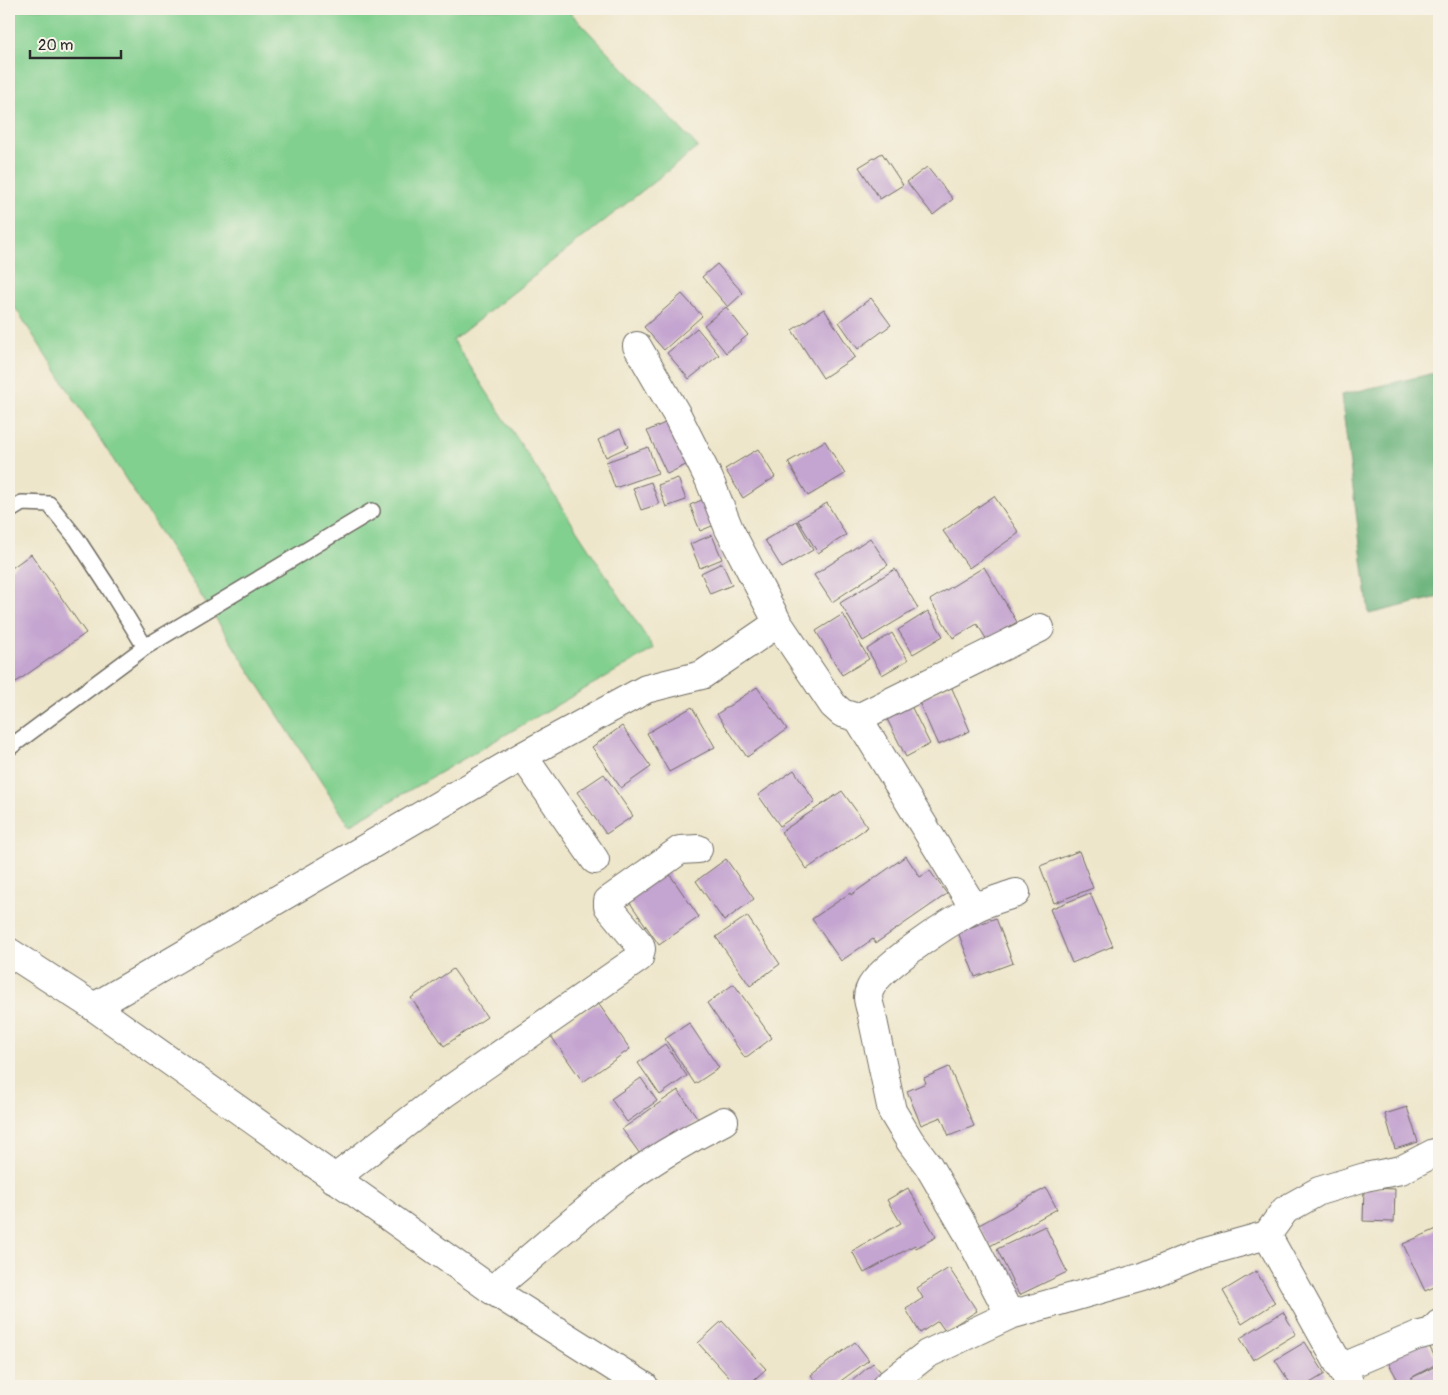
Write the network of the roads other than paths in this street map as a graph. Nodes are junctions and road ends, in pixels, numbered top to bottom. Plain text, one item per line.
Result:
1 (637, 346) dead end
2 (9, 511) edge
3 (372, 511) dead end
4 (778, 623) junction
5 (1040, 628) dead end
6 (145, 647) junction
7 (858, 718) junction
8 (9, 748) edge
9 (523, 756) junction
10 (698, 849) dead end
11 (595, 860) dead end
12 (1016, 893) dead end
13 (974, 908) junction
14 (9, 952) edge
15 (94, 1007) junction
16 (724, 1121) dead end
17 (1434, 1153) dead end
18 (334, 1179) junction
19 (1267, 1235) junction
20 (492, 1290) junction
21 (1010, 1315) junction
22 (1439, 1324) edge
23 (1346, 1377) edge
24 (644, 1386) edge
25 (886, 1386) edge

1 - 4 street
2 - 6 lane
3 - 6 lane
4 - 7 street
4 - 9 street
5 - 7 street
6 - 8 lane
7 - 13 street
9 - 11 street
9 - 15 street
10 - 18 street
12 - 13 street
13 - 21 street
14 - 15 street
15 - 18 street
16 - 20 street
17 - 19 street
18 - 20 street
19 - 21 street
19 - 23 street
20 - 24 street
21 - 25 street
22 - 23 street

